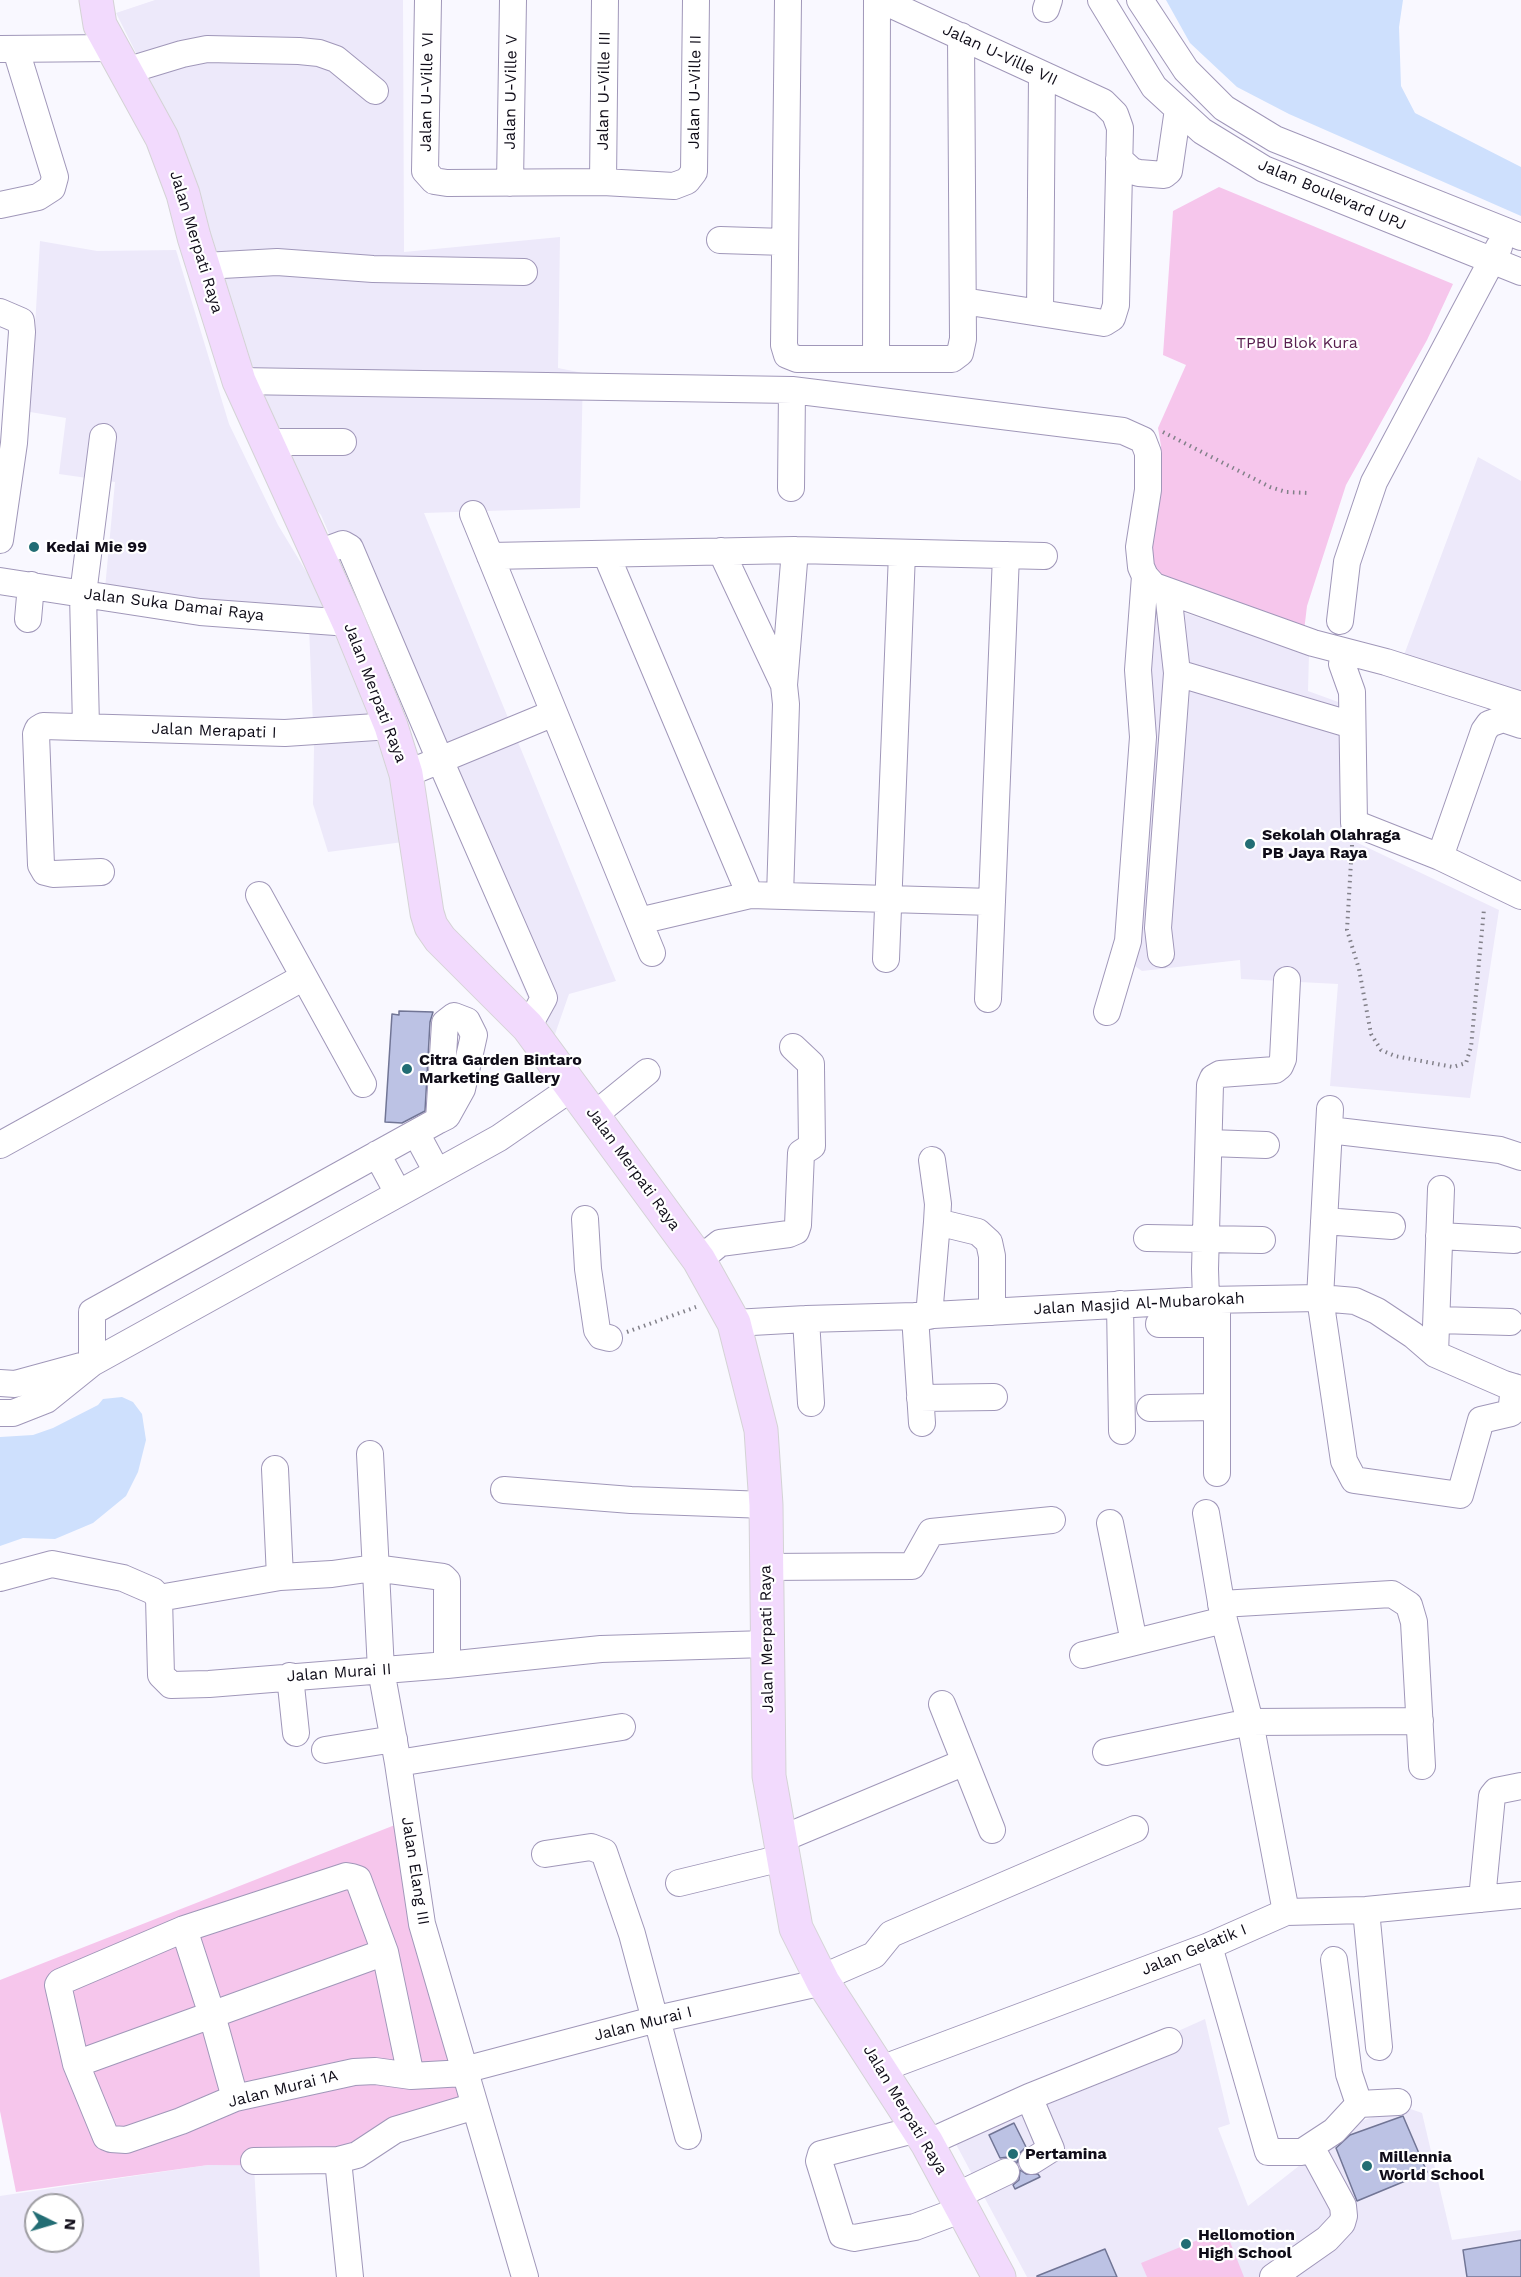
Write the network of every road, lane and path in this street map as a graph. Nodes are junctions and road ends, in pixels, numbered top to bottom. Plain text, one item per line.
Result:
1 (96, 0) edge
2 (428, 0) edge
3 (513, 0) edge
4 (605, 0) edge
5 (696, 0) edge
6 (788, 0) edge
7 (879, 0) edge
8 (1101, 0) edge
9 (1140, 0) edge
10 (961, 36) junction
11 (8, 49) edge
12 (120, 60) junction
13 (1042, 74) junction
14 (375, 91) dead end
15 (1178, 109) junction
16 (1119, 159) junction
17 (603, 182) junction
18 (510, 183) junction
19 (0, 205) edge
20 (1514, 234) edge
21 (720, 240) dead end
22 (785, 242) junction
23 (1492, 260) junction
24 (204, 266) junction
25 (524, 272) dead end
26 (1521, 272) edge
27 (963, 301) junction
28 (0, 312) edge
29 (1040, 313) junction
30 (876, 359) junction
31 (240, 381) junction
32 (792, 390) junction
33 (103, 437) dead end
34 (265, 439) junction
35 (1143, 440) junction
36 (343, 442) dead end
37 (791, 488) dead end
38 (1308, 493) dead end
39 (473, 514) dead end
40 (0, 540) edge
41 (795, 550) junction
42 (721, 552) junction
43 (903, 553) junction
44 (316, 554) junction
45 (606, 554) junction
46 (1006, 555) junction
47 (490, 556) junction
48 (1044, 556) dead end
49 (1144, 576) junction
50 (0, 581) edge
51 (31, 585) junction
52 (1168, 592) junction
53 (83, 594) junction
54 (28, 619) dead end
55 (1340, 621) dead end
56 (349, 623) junction
57 (1342, 664) dead end
58 (1177, 673) junction
59 (784, 685) junction
60 (1521, 705) edge
61 (554, 713) junction
62 (1352, 725) junction
63 (1521, 725) edge
64 (391, 726) junction
65 (86, 727) junction
66 (440, 760) junction
67 (406, 774) junction
68 (1354, 823) junction
69 (1440, 857) junction
70 (101, 872) dead end
71 (259, 895) dead end
72 (750, 895) junction
73 (780, 896) junction
74 (1521, 896) edge
75 (889, 899) junction
76 (992, 902) junction
77 (1484, 909) dead end
78 (639, 921) junction
79 (652, 953) dead end
80 (1161, 954) dead end
81 (886, 959) dead end
82 (304, 977) junction
83 (1287, 980) dead end
84 (988, 999) dead end
85 (1107, 1012) dead end
86 (528, 1027) junction
87 (794, 1047) dead end
88 (647, 1072) dead end
89 (363, 1084) dead end
90 (573, 1087) junction
91 (593, 1116) junction
92 (439, 1120) dead end
93 (416, 1133) junction
94 (1209, 1143) junction
95 (0, 1145) edge
96 (1266, 1145) dead end
97 (378, 1154) junction
98 (1521, 1157) edge
99 (932, 1160) dead end
100 (437, 1172) junction
101 (1441, 1189) dead end
102 (398, 1193) junction
103 (585, 1219) dead end
104 (1324, 1221) junction
105 (937, 1222) junction
106 (1392, 1226) dead end
107 (1440, 1236) junction
108 (1147, 1238) dead end
109 (1206, 1239) junction
110 (1262, 1240) dead end
111 (1514, 1240) dead end
112 (699, 1260) junction
113 (1320, 1298) junction
114 (1120, 1304) junction
115 (1213, 1308) junction
116 (727, 1311) junction
117 (992, 1312) junction
118 (922, 1316) junction
119 (806, 1319) junction
120 (1437, 1320) junction
121 (1510, 1322) dead end
122 (1159, 1324) dead end
123 (609, 1338) joint
124 (1436, 1354) junction
125 (92, 1363) junction
126 (0, 1383) edge
127 (1518, 1388) edge
128 (994, 1396) dead end
129 (811, 1403) dead end
130 (1217, 1407) junction
131 (1150, 1408) dead end
132 (0, 1413) edge
133 (1122, 1431) dead end
134 (370, 1454) dead end
135 (275, 1469) dead end
136 (1218, 1473) dead end
137 (504, 1490) dead end
138 (766, 1505) junction
139 (1206, 1513) dead end
140 (1052, 1520) dead end
141 (1110, 1523) dead end
142 (374, 1568) junction
143 (765, 1568) junction
144 (280, 1577) junction
145 (0, 1578) edge
146 (159, 1598) junction
147 (1222, 1612) junction
148 (1134, 1642) junction
149 (766, 1644) junction
150 (1083, 1655) dead end
151 (447, 1665) junction
152 (381, 1670) junction
153 (290, 1676) junction
154 (942, 1704) dead end
155 (1420, 1721) junction
156 (1250, 1722) junction
157 (622, 1727) dead end
158 (296, 1732) dead end
159 (325, 1750) dead end
160 (396, 1751) junction
161 (1106, 1752) dead end
162 (964, 1762) junction
163 (1422, 1766) dead end
164 (1521, 1786) edge
165 (1135, 1829) dead end
166 (992, 1830) dead end
167 (781, 1849) junction
168 (545, 1854) dead end
169 (679, 1883) dead end
170 (1521, 1895) edge
171 (1482, 1899) junction
172 (1366, 1910) junction
173 (1286, 1912) junction
174 (184, 1929) junction
175 (1209, 1946) junction
176 (386, 1952) junction
177 (1334, 1960) dead end
178 (822, 1980) junction
179 (212, 2015) junction
180 (656, 2019) junction
181 (1169, 2040) dead end
182 (1379, 2046) dead end
183 (76, 2064) junction
184 (881, 2069) junction
185 (464, 2072) junction
186 (411, 2076) junction
187 (1029, 2097) junction
188 (235, 2098) junction
189 (1398, 2102) dead end
190 (1359, 2104) junction
191 (475, 2106) junction
192 (688, 2136) dead end
193 (923, 2136) junction
194 (1317, 2158) dead end
195 (338, 2160) junction
196 (254, 2162) dead end
197 (1032, 2162) dead end
198 (1006, 2172) dead end
199 (960, 2203) junction
200 (350, 2277) edge
201 (525, 2277) edge
202 (999, 2277) edge
203 (1273, 2277) edge

1 - 12 main road, Jalan Merpati Raya
2 - 18 street, Jalan U-Ville VI
3 - 18 street, Jalan U-Ville V
4 - 17 street, Jalan U-Ville III
5 - 17 street, Jalan U-Ville II
6 - 22 street
7 - 10 street, Jalan U-Ville VII
7 - 30 street
8 - 15 street, Jalan Boulevard UPJ
9 - 20 street, Jalan Boulevard UPJ
10 - 13 street, Jalan U-Ville VII
10 - 27 street
11 - 12 street
11 - 19 street
12 - 14 street
12 - 24 main road, Jalan Merpati Raya
13 - 16 street, Jalan U-Ville VII
13 - 29 street
15 - 16 street
15 - 23 street, Jalan Boulevard UPJ
16 - 29 street
17 - 18 street
20 - 23 street
21 - 22 street
22 - 30 street
23 - 26 street, Jalan Boulevard UPJ
23 - 55 street
24 - 25 street
24 - 31 main road, Jalan Merpati Raya
27 - 29 street
27 - 30 street
28 - 40 street
31 - 32 street
31 - 34 main road, Jalan Merpati Raya
32 - 35 street
32 - 37 street
33 - 53 street
34 - 36 street
34 - 44 main road, Jalan Merpati Raya
35 - 38 path
35 - 49 street
39 - 47 street
41 - 42 street
41 - 43 street
41 - 59 street
42 - 45 street
42 - 59 street
43 - 46 street
43 - 75 street
44 - 56 main road, Jalan Merpati Raya
44 - 66 street
45 - 47 street
45 - 72 street
46 - 48 street
46 - 76 street
47 - 61 street
49 - 52 street
49 - 85 street
50 - 51 street, Jalan Suka Damai Raya
51 - 53 street, Jalan Suka Damai Raya
51 - 54 street
52 - 58 street
52 - 60 street
53 - 56 street, Jalan Suka Damai Raya
53 - 65 street
56 - 64 main road, Jalan Merpati Raya
57 - 62 street
58 - 62 street
58 - 80 street
59 - 73 street
61 - 66 street
61 - 78 street
62 - 68 street
63 - 69 street
64 - 65 street, Jalan Merapati I
64 - 67 main road, Jalan Merpati Raya
65 - 70 street, Jalan Merapati I
66 - 67 street
66 - 86 street
67 - 86 main road, Jalan Merpati Raya
68 - 69 street
68 - 77 path
69 - 74 street
71 - 82 street
72 - 73 street
72 - 78 street
73 - 75 street
75 - 76 street
75 - 81 street
76 - 84 street
78 - 79 street
82 - 89 street
82 - 95 street
83 - 94 street
86 - 90 main road, Jalan Merpati Raya
87 - 112 street
88 - 91 street
90 - 91 main road, Jalan Merpati Raya
90 - 100 street
91 - 112 main road, Jalan Merpati Raya
92 - 93 street
93 - 97 street
93 - 100 street
94 - 96 street
94 - 109 street
97 - 102 street
97 - 125 street
98 - 104 street
99 - 105 street
100 - 102 street
101 - 107 street
102 - 125 street
103 - 123 street
104 - 106 street
104 - 113 street
105 - 117 street
105 - 118 street
107 - 111 street
107 - 120 street
108 - 109 street
109 - 110 street
109 - 115 street
112 - 116 main road, Jalan Merpati Raya
113 - 115 street, Jalan Masjid Al-Mubarokah
113 - 124 street, Jalan Masjid Al-Mubarokah
113 - 127 street
114 - 115 street, Jalan Masjid Al-Mubarokah
114 - 117 street, Jalan Masjid Al-Mubarokah
114 - 133 street
115 - 122 street
115 - 130 street
116 - 119 street, Jalan Masjid Al-Mubarokah
116 - 123 path
116 - 138 main road, Jalan Merpati Raya
117 - 118 street, Jalan Masjid Al-Mubarokah
118 - 119 street, Jalan Masjid Al-Mubarokah
118 - 128 street
119 - 129 street
120 - 121 street
120 - 124 street
124 - 127 street, Jalan Masjid Al-Mubarokah
125 - 126 street
125 - 132 street
130 - 131 street
130 - 136 street
134 - 142 street, Jalan Elang III
135 - 144 street
137 - 138 street
138 - 143 main road, Jalan Merpati Raya
139 - 147 street
140 - 143 street
141 - 148 street
142 - 144 street
142 - 151 street
142 - 152 street, Jalan Elang III
143 - 149 main road, Jalan Merpati Raya
144 - 146 street
145 - 146 street
146 - 153 street, Jalan Murai II
147 - 148 street
147 - 155 street
147 - 156 street
148 - 150 street
149 - 151 street, Jalan Murai II
149 - 167 main road, Jalan Merpati Raya
151 - 152 street, Jalan Murai II
152 - 153 street, Jalan Murai II
152 - 160 street, Jalan Elang III
153 - 158 street
154 - 162 street
155 - 156 street
155 - 163 street
156 - 161 street
156 - 173 street
157 - 160 street
159 - 160 street
160 - 185 street, Jalan Elang III
162 - 166 street
162 - 167 street
164 - 171 street
165 - 178 street, Jalan Murai I
167 - 169 street
167 - 178 main road, Jalan Merpati Raya
168 - 180 street
170 - 171 street, Jalan Gelatik I
171 - 172 street, Jalan Gelatik I
172 - 173 street, Jalan Gelatik I
172 - 182 street
173 - 175 street, Jalan Gelatik I
174 - 176 street
174 - 179 street
174 - 183 street
175 - 184 street, Jalan Gelatik I
175 - 190 street
176 - 179 street
176 - 186 street
177 - 190 street
178 - 180 street, Jalan Murai I
178 - 184 main road, Jalan Merpati Raya
179 - 183 street
179 - 188 street
180 - 185 street, Jalan Murai I
180 - 192 street
181 - 187 street
183 - 188 street, Jalan Murai 1A
184 - 193 main road, Jalan Merpati Raya
185 - 186 street, Jalan Murai I
185 - 191 street, Jalan Elang III
186 - 188 street, Jalan Murai 1A
187 - 193 street
187 - 197 street
189 - 190 street
191 - 195 street
191 - 201 street, Jalan Elang III
193 - 199 main road, Jalan Merpati Raya
193 - 199 street
194 - 203 street
195 - 196 street
195 - 200 street
198 - 199 street
199 - 202 main road, Jalan Merpati Raya

